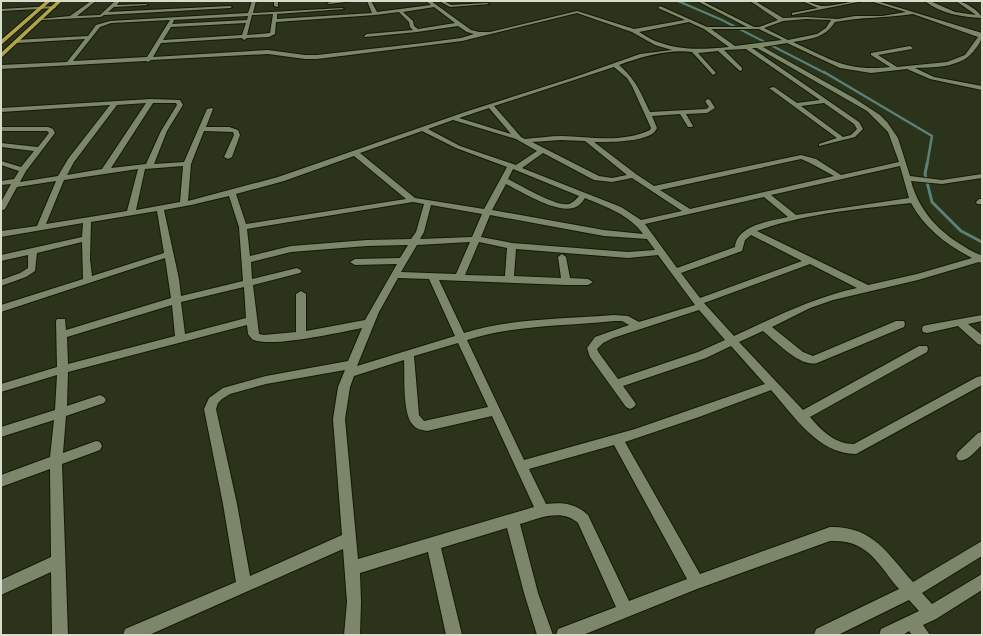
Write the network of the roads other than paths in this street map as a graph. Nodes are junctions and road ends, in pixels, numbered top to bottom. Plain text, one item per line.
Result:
1 (60, 1) edge
2 (94, 1) edge
3 (118, 1) edge
4 (232, 1) edge
5 (254, 1) edge
6 (351, 1) edge
7 (369, 1) edge
8 (428, 1) edge
9 (441, 1) edge
10 (699, 1) edge
11 (752, 1) edge
12 (804, 1) edge
13 (861, 1) edge
14 (872, 1) edge
15 (888, 1) edge
16 (927, 1) edge
17 (958, 1) edge
18 (342, 2) edge
19 (320, 3) dead end
20 (45, 4) edge
21 (276, 4) edge
22 (486, 4) dead end
23 (146, 5) dead end
24 (1, 6) edge
25 (113, 6) junction
26 (283, 6) dead end
27 (434, 6) junction
28 (54, 7) junction
29 (230, 7) junction
30 (260, 7) dead end
31 (268, 7) dead end
32 (660, 7) dead end
33 (253, 8) junction
34 (824, 8) junction
35 (898, 8) junction
36 (342, 9) junction
37 (1, 10) edge
38 (400, 11) junction
39 (276, 13) junction
40 (913, 13) junction
41 (104, 14) junction
42 (251, 14) junction
43 (375, 14) junction
44 (227, 15) junction
45 (342, 16) junction
46 (72, 17) junction
47 (982, 17) edge
48 (174, 18) junction
49 (776, 18) junction
50 (42, 19) junction
51 (836, 19) junction
52 (690, 20) junction
53 (782, 20) junction
54 (274, 21) junction
55 (249, 22) junction
56 (459, 24) junction
57 (169, 26) junction
58 (33, 27) junction
59 (19, 28) junction
60 (706, 28) junction
61 (757, 28) junction
62 (416, 31) junction
63 (634, 31) junction
64 (402, 33) junction
65 (479, 34) junction
66 (367, 36) dead end
67 (89, 37) junction
68 (244, 38) junction
69 (981, 38) edge
70 (17, 42) junction
71 (160, 42) junction
72 (654, 42) junction
73 (788, 42) junction
74 (1, 43) edge
75 (410, 46) junction
76 (760, 46) junction
77 (975, 46) junction
78 (747, 47) junction
79 (734, 48) junction
80 (910, 48) dead end
81 (982, 48) edge
82 (719, 49) junction
83 (683, 50) junction
84 (694, 50) junction
85 (642, 55) junction
86 (1, 56) edge
87 (148, 60) junction
88 (68, 64) junction
89 (615, 65) junction
90 (1, 67) edge
91 (908, 67) junction
92 (895, 68) junction
93 (740, 69) dead end
94 (713, 73) dead end
95 (772, 88) dead end
96 (982, 88) edge
97 (151, 101) junction
98 (708, 101) dead end
99 (827, 101) junction
100 (115, 103) junction
101 (797, 105) junction
102 (490, 106) junction
103 (210, 109) dead end
104 (1, 110) edge
105 (682, 113) junction
106 (647, 114) junction
107 (453, 118) junction
108 (690, 126) dead end
109 (1, 129) edge
110 (202, 129) junction
111 (422, 129) junction
112 (521, 139) junction
113 (586, 139) junction
114 (842, 139) junction
115 (1, 145) edge
116 (821, 145) dead end
117 (40, 149) junction
118 (543, 150) junction
119 (354, 153) junction
120 (228, 157) dead end
121 (902, 163) junction
122 (1, 164) edge
123 (187, 164) junction
124 (145, 167) junction
125 (514, 167) junction
126 (23, 170) junction
127 (105, 171) junction
128 (633, 176) junction
129 (840, 177) junction
130 (981, 177) edge
131 (61, 178) junction
132 (906, 178) junction
133 (504, 180) junction
134 (1, 183) edge
135 (16, 183) junction
136 (653, 189) junction
137 (232, 193) junction
138 (765, 194) junction
139 (584, 195) junction
140 (413, 200) junction
141 (913, 200) junction
142 (428, 203) junction
143 (184, 204) junction
144 (160, 208) junction
145 (1, 210) edge
146 (687, 211) junction
147 (131, 212) junction
148 (487, 212) junction
149 (794, 218) junction
150 (87, 220) junction
151 (640, 223) junction
152 (41, 227) junction
153 (242, 228) junction
154 (752, 232) junction
155 (1, 234) edge
156 (651, 237) junction
157 (86, 239) junction
158 (476, 239) junction
159 (414, 242) junction
160 (512, 246) junction
161 (33, 250) junction
162 (661, 252) junction
163 (169, 254) junction
164 (562, 257) dead end
165 (1, 258) edge
166 (982, 259) edge
167 (247, 260) junction
168 (404, 261) junction
169 (810, 261) junction
170 (355, 262) dead end
171 (297, 271) dead end
172 (675, 272) junction
173 (395, 275) junction
174 (433, 277) junction
175 (459, 278) junction
176 (509, 280) junction
177 (88, 281) junction
178 (566, 282) junction
179 (588, 282) dead end
180 (1, 283) edge
181 (248, 283) junction
182 (865, 288) junction
183 (301, 294) dead end
184 (177, 300) junction
185 (699, 304) junction
186 (1, 309) edge
187 (982, 318) edge
188 (252, 320) junction
189 (61, 321) dead end
190 (959, 322) junction
191 (369, 323) junction
192 (900, 324) dead end
193 (638, 326) junction
194 (764, 326) junction
195 (927, 329) dead end
196 (301, 334) junction
197 (62, 335) junction
198 (461, 337) junction
199 (180, 338) junction
200 (732, 341) junction
201 (982, 341) edge
202 (923, 349) dead end
203 (409, 354) junction
204 (351, 368) junction
205 (63, 369) junction
206 (981, 380) dead end
207 (616, 384) junction
208 (773, 385) junction
209 (1, 388) edge
210 (100, 400) dead end
211 (630, 404) dead end
212 (496, 410) junction
213 (61, 412) junction
214 (802, 416) junction
215 (1, 432) edge
216 (982, 437) edge
217 (617, 439) junction
218 (96, 446) dead end
219 (962, 456) dead end
220 (56, 461) junction
221 (522, 466) junction
222 (1, 481) edge
223 (542, 510) junction
224 (512, 520) junction
225 (350, 539) junction
226 (433, 543) junction
227 (982, 548) edge
228 (57, 562) junction
229 (352, 568) junction
230 (982, 581) edge
231 (697, 582) junction
232 (244, 585) junction
233 (1, 588) edge
234 (911, 591) junction
235 (626, 611) junction
236 (931, 614) junction
237 (911, 622) junction
238 (60, 635) edge
239 (132, 635) edge
240 (352, 635) edge
241 (454, 635) edge
242 (545, 635) edge
243 (564, 635) edge
244 (822, 635) edge
245 (887, 635) edge
246 (922, 635) edge

1 - 28 main road
2 - 46 street
3 - 25 street
4 - 29 street
5 - 33 street
6 - 18 street
7 - 43 street
8 - 27 street
9 - 22 street
10 - 61 street
11 - 49 street
12 - 34 street
13 - 34 street
14 - 35 street
15 - 35 street
16 - 47 street
17 - 47 street
18 - 19 street
18 - 36 street
20 - 24 street
20 - 28 street
20 - 37 street
20 - 59 main road
21 - 26 street
21 - 31 street
23 - 25 street
25 - 41 street
27 - 38 street
27 - 56 street
28 - 50 main road
29 - 41 street
29 - 44 street
30 - 33 street
32 - 52 street
33 - 42 street
34 - 49 street
35 - 40 street
36 - 39 street
36 - 45 street
38 - 43 street
38 - 62 street
39 - 42 street
39 - 54 street
40 - 51 street
40 - 69 street
41 - 46 street
42 - 44 street
42 - 55 street
43 - 45 street
44 - 48 street
45 - 54 street
46 - 50 street
48 - 57 street
48 - 67 street
49 - 53 street
50 - 58 main road
51 - 53 street
51 - 73 street
52 - 60 street
52 - 63 street
53 - 61 street
54 - 68 street
55 - 57 street
55 - 68 street
56 - 62 street
56 - 65 street
57 - 71 street
58 - 59 main road
58 - 70 main road
59 - 74 main road
60 - 61 street
60 - 79 street
61 - 73 street
62 - 64 street
63 - 65 street
63 - 72 street
64 - 66 street
64 - 75 street
65 - 75 street
67 - 70 street
67 - 88 street
68 - 71 street
69 - 77 street
70 - 86 main road
71 - 87 street
72 - 83 street
72 - 85 street
73 - 76 street
73 - 92 street
75 - 87 street
76 - 78 street
76 - 121 street
77 - 81 street
77 - 91 street
78 - 79 street
78 - 99 street
79 - 82 street
80 - 92 street
82 - 84 street
82 - 93 street
83 - 84 street
83 - 85 street
84 - 94 street
85 - 89 street
87 - 88 street
88 - 90 street
89 - 102 street
89 - 106 street
91 - 92 street
91 - 96 street
95 - 101 street
97 - 100 street
97 - 124 street
97 - 127 street
98 - 105 street
99 - 101 street
99 - 114 street
100 - 104 street
100 - 131 street
101 - 114 street
102 - 107 street
102 - 112 street
103 - 110 street
105 - 106 street
105 - 108 street
106 - 113 street
107 - 111 street
107 - 112 street
109 - 117 street
110 - 120 street
110 - 123 street
111 - 119 street
111 - 125 street
112 - 113 street
112 - 118 street
113 - 128 street
114 - 116 street
115 - 117 street
117 - 126 street
118 - 125 street
118 - 128 street
119 - 137 street
119 - 140 street
121 - 129 street
121 - 132 street
122 - 126 street
123 - 124 street
123 - 143 street
124 - 127 street
124 - 147 street
125 - 133 street
125 - 139 street
126 - 135 street
127 - 131 street
128 - 136 street
129 - 136 street
129 - 138 street
130 - 132 street
131 - 135 street
131 - 152 street
132 - 141 street
133 - 139 street
133 - 148 street
134 - 135 street
135 - 145 street
136 - 146 street
137 - 143 street
137 - 153 street
138 - 146 street
138 - 149 street
139 - 151 street
140 - 142 street
140 - 153 street
141 - 149 street
141 - 166 street
142 - 148 street
142 - 159 street
143 - 144 street
144 - 147 street
144 - 163 street
146 - 151 street
147 - 150 street
148 - 156 street
148 - 158 street
149 - 154 street
150 - 152 street
150 - 157 street
151 - 156 street
152 - 155 street
153 - 167 street
154 - 169 street
154 - 172 street
156 - 162 street
157 - 161 street
157 - 177 street
158 - 159 street
158 - 160 street
158 - 175 street
159 - 167 street
159 - 168 street
160 - 162 street
160 - 176 street
161 - 165 street
161 - 180 street
162 - 172 street
163 - 177 street
163 - 184 street
164 - 178 street
166 - 182 street
167 - 181 street
168 - 170 street
168 - 173 street
169 - 182 street
169 - 185 street
171 - 181 street
172 - 185 street
173 - 174 street
173 - 191 street
174 - 175 street
174 - 198 street
175 - 176 street
176 - 178 street
177 - 186 street
178 - 179 street
181 - 184 street
181 - 188 street
182 - 194 street
183 - 196 street
184 - 197 street
184 - 199 street
185 - 193 street
185 - 200 street
187 - 190 street
188 - 196 street
188 - 199 street
189 - 197 street
190 - 195 street
190 - 201 street
191 - 196 street
191 - 204 street
192 - 194 street
193 - 198 street
193 - 207 street
194 - 200 street
197 - 205 street
198 - 203 street
198 - 212 street
199 - 205 street
200 - 207 street
200 - 208 street
202 - 214 street
203 - 204 street
203 - 212 street
204 - 225 street
204 - 232 street
205 - 209 street
205 - 213 street
206 - 214 street
207 - 211 street
208 - 214 street
208 - 217 street
210 - 213 street
212 - 221 street
213 - 215 street
213 - 220 street
216 - 219 street
217 - 221 street
217 - 231 street
218 - 220 street
220 - 222 street
220 - 228 street
221 - 223 street
223 - 224 street
223 - 235 street
224 - 226 street
224 - 242 street
225 - 229 street
225 - 232 street
226 - 229 street
226 - 241 street
227 - 234 street
228 - 233 street
228 - 238 street
229 - 240 street
230 - 236 street
231 - 234 street
231 - 235 street
232 - 239 street
234 - 236 street
234 - 244 street
235 - 243 street
236 - 237 street
237 - 245 street
237 - 246 street

